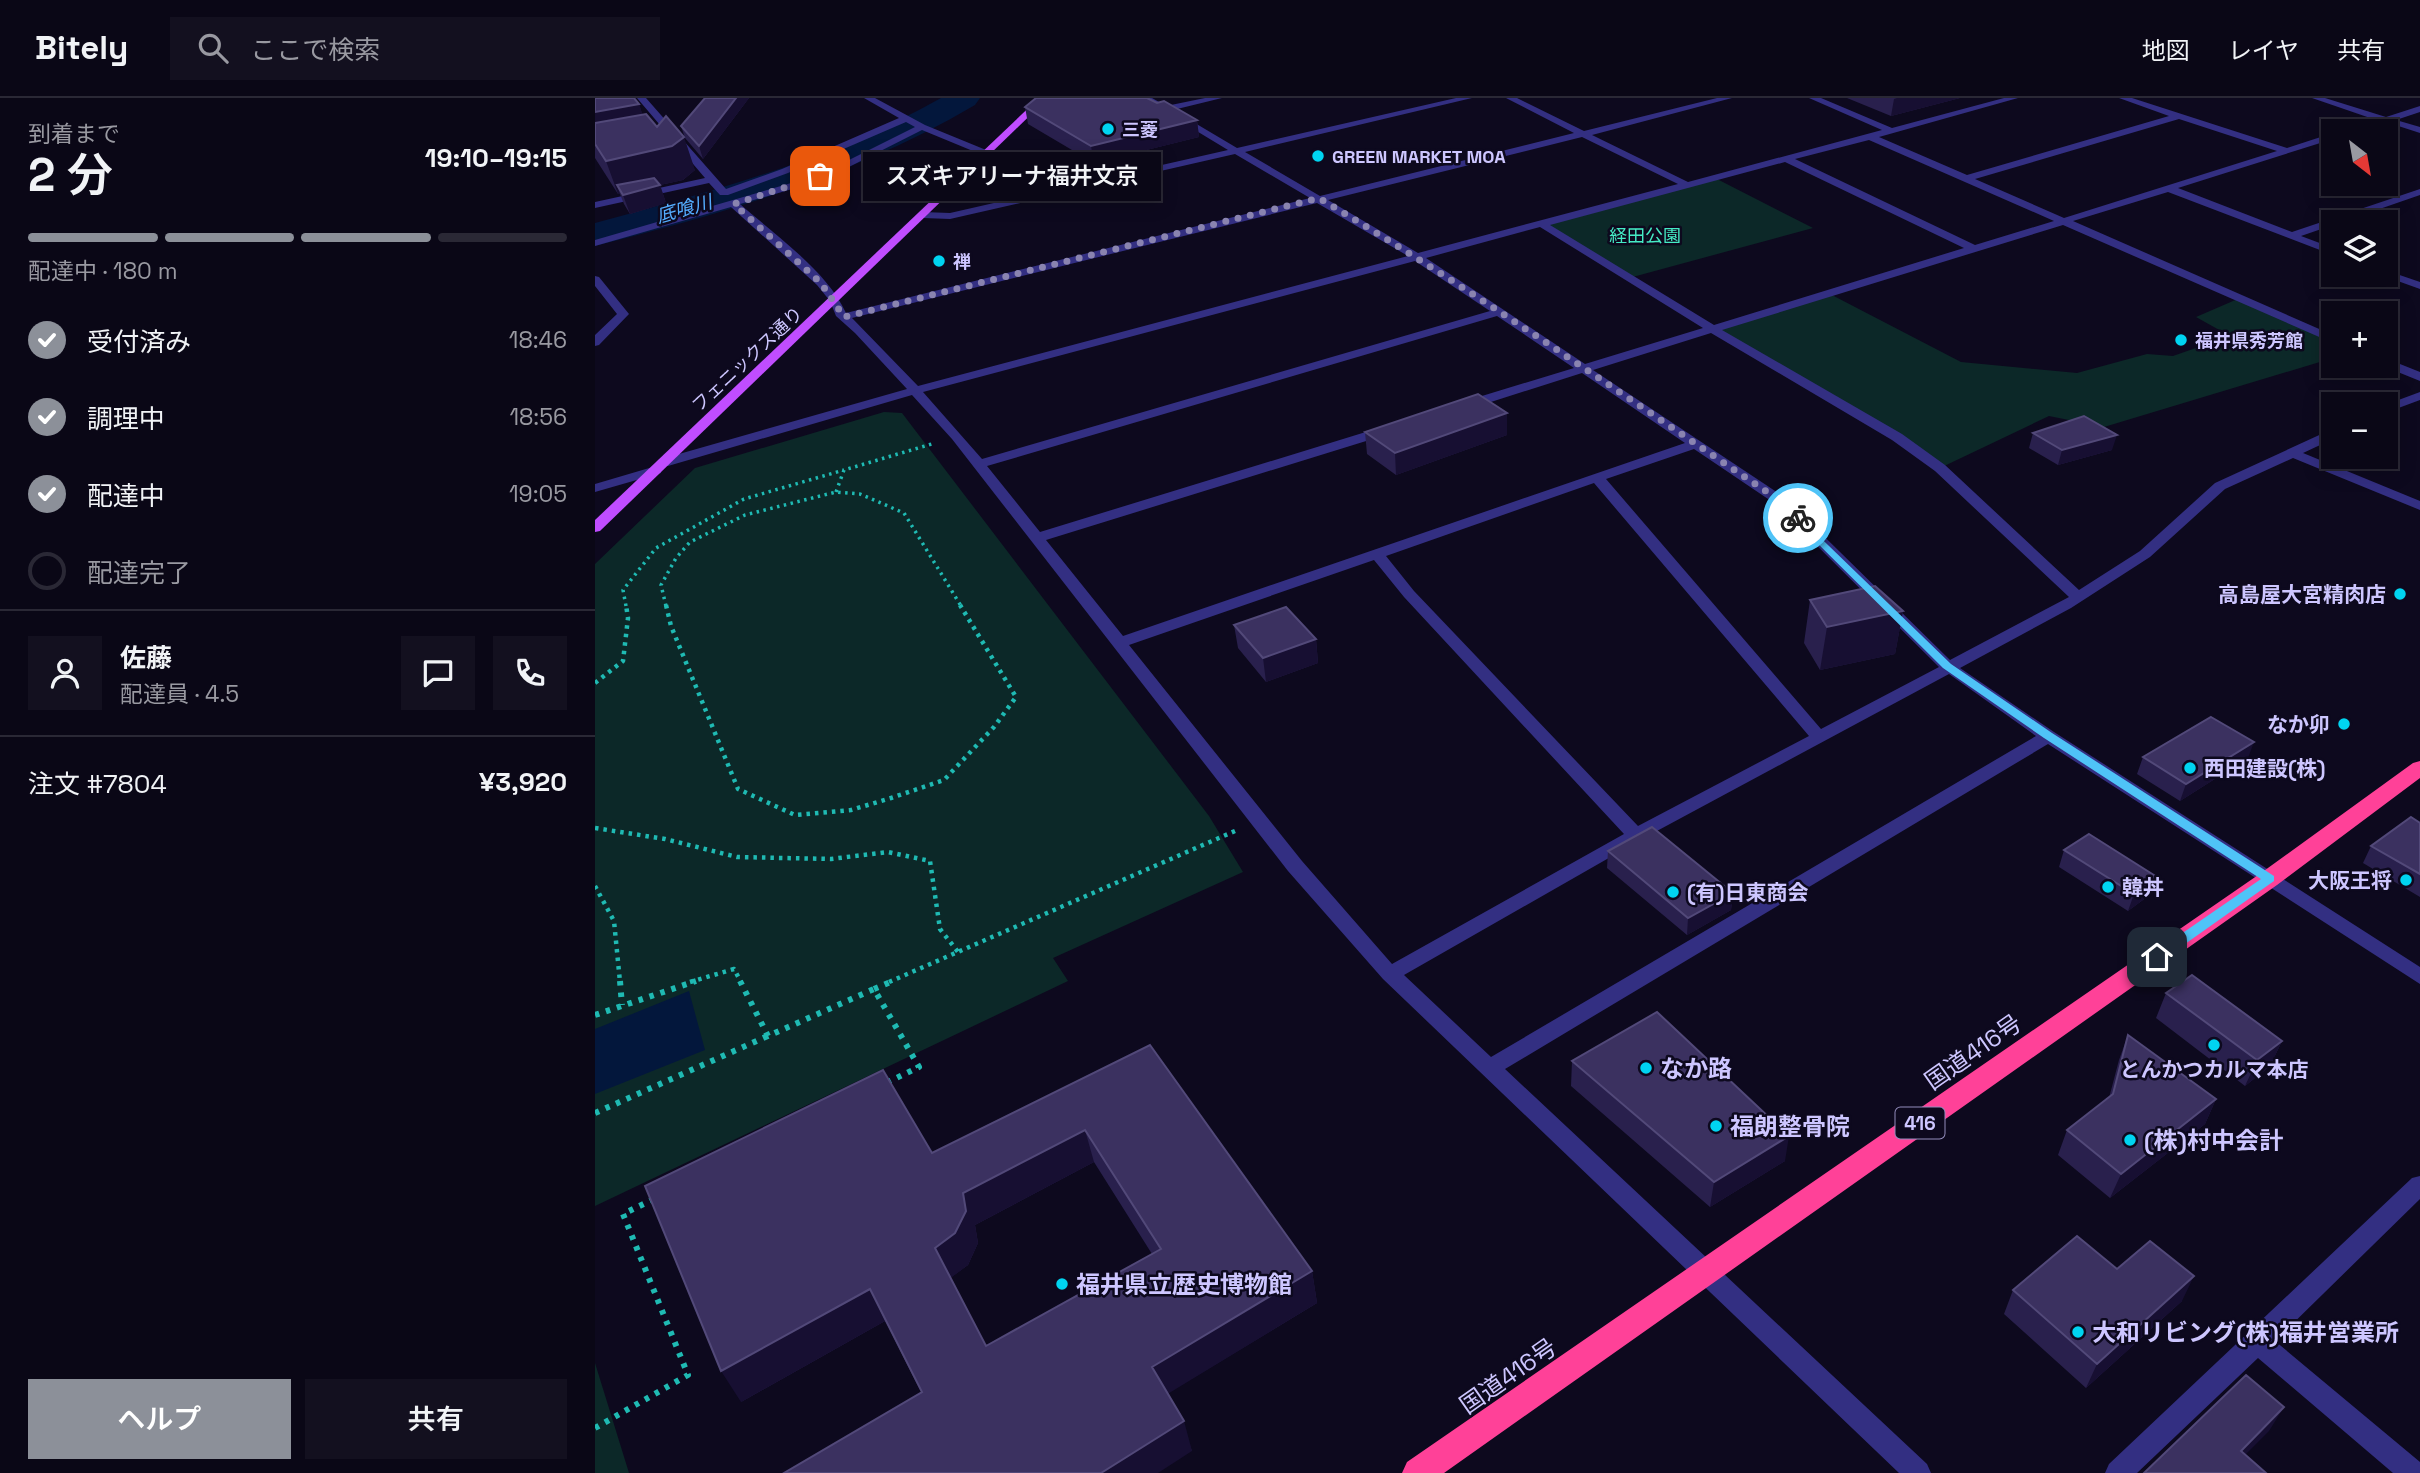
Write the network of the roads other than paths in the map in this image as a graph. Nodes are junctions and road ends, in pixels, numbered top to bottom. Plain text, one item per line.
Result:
1 (643, 98) edge
2 (868, 98) edge
3 (1044, 98) edge
4 (1146, 98) edge
5 (1219, 98) edge
6 (1468, 98) edge
7 (1510, 98) edge
8 (1728, 98) edge
9 (1813, 98) edge
10 (2014, 98) edge
11 (2123, 98) edge
12 (2316, 98) edge
13 (630, 100) edge
14 (1166, 109) junction
15 (2420, 109) edge
16 (2179, 116) junction
17 (905, 119) junction
18 (2382, 119) edge
19 (2388, 119) edge
20 (2398, 124) edge
21 (922, 127) junction
22 (2420, 130) edge
23 (1892, 131) junction
24 (1582, 134) junction
25 (1871, 136) junction
26 (675, 137) junction
27 (662, 139) edge
28 (2321, 140) edge
29 (1234, 150) junction
30 (2287, 151) junction
31 (988, 154) junction
32 (1784, 158) junction
33 (712, 178) junction
34 (1968, 178) junction
35 (1687, 185) junction
36 (2168, 188) junction
37 (2420, 192) edge
38 (1319, 198) junction
39 (730, 200) junction
40 (595, 205) edge
41 (923, 215) junction
42 (2064, 222) junction
43 (1542, 224) junction
44 (2291, 236) junction
45 (595, 243) edge
46 (2321, 247) edge
47 (1972, 248) junction
48 (1417, 257) junction
49 (2398, 278) edge
50 (595, 279) edge
51 (2420, 286) edge
52 (835, 300) junction
53 (1499, 312) junction
54 (844, 317) junction
55 (1712, 329) junction
56 (2321, 334) edge
57 (595, 342) edge
58 (1585, 368) junction
59 (2398, 368) edge
60 (2420, 377) edge
61 (913, 391) junction
62 (2420, 396) edge
63 (2398, 404) edge
64 (1454, 409) edge
65 (1402, 425) edge
66 (2321, 440) edge
67 (1695, 444) junction
68 (2293, 453) junction
69 (979, 464) junction
70 (660, 467) junction
71 (1597, 478) junction
72 (595, 488) edge
73 (2420, 506) edge
74 (595, 528) edge
75 (1036, 538) junction
76 (1377, 553) junction
77 (2078, 597) junction
78 (1119, 643) junction
79 (1947, 666) junction
80 (2048, 736) junction
81 (1819, 737) junction
82 (2420, 768) edge
83 (1636, 835) junction
84 (2269, 878) junction
85 (1390, 974) junction
86 (2420, 977) edge
87 (1490, 1068) junction
88 (2420, 1185) edge
89 (1705, 1273) junction
90 (2258, 1342) junction
91 (1417, 1473) edge
92 (1918, 1473) edge
93 (2118, 1473) edge
94 (2413, 1473) edge

1 - 13 street
1 - 26 street
2 - 17 street
3 - 31 main road, フェニックス通り
4 - 14 street
5 - 14 street
6 - 29 street
7 - 24 street
8 - 24 street
9 - 23 street
10 - 23 street
11 - 16 street
12 - 18 street
14 - 29 street
15 - 19 street
16 - 30 street
16 - 34 street
17 - 21 street
17 - 39 street
20 - 22 street
21 - 31 street
21 - 39 street
23 - 25 street
24 - 35 street
24 - 38 street
25 - 32 street
25 - 34 street
26 - 27 street
26 - 33 street
28 - 30 street
29 - 38 street
29 - 41 street
30 - 36 street
31 - 41 main road, フェニックス通り
32 - 35 street
32 - 47 street
33 - 39 street
33 - 40 street
34 - 42 street
35 - 43 street
36 - 42 street
36 - 44 street
37 - 44 street
38 - 48 street
38 - 54 street
39 - 45 street
39 - 52 street
41 - 52 main road, フェニックス通り
42 - 47 street
42 - 56 street
43 - 48 street
43 - 55 street
44 - 46 street
47 - 55 street
48 - 53 street
48 - 61 street
49 - 51 street
50 - 57 street
52 - 54 street
52 - 70 main road, フェニックス通り
53 - 58 street
53 - 69 street
54 - 61 street
55 - 58 street
55 - 77 street
58 - 64 street
58 - 67 street
59 - 60 street
61 - 69 street
61 - 70 street
62 - 63 street
65 - 75 street
66 - 68 street
67 - 71 street
67 - 79 street
68 - 73 street
68 - 77 street
69 - 75 street
70 - 72 street
70 - 74 main road, フェニックス通り
71 - 76 street
71 - 81 street
75 - 78 street
76 - 78 street
76 - 83 street
77 - 79 street
78 - 85 street
79 - 80 street
79 - 81 street
80 - 84 street
80 - 87 street
81 - 83 street
82 - 84 highway, 国道416号 / 416
83 - 85 street
84 - 86 street
84 - 89 highway, 国道416号 / 416
85 - 87 street
87 - 89 street
88 - 90 street
89 - 91 highway, 国道416号 / 416
89 - 92 street
90 - 93 street
90 - 94 street

